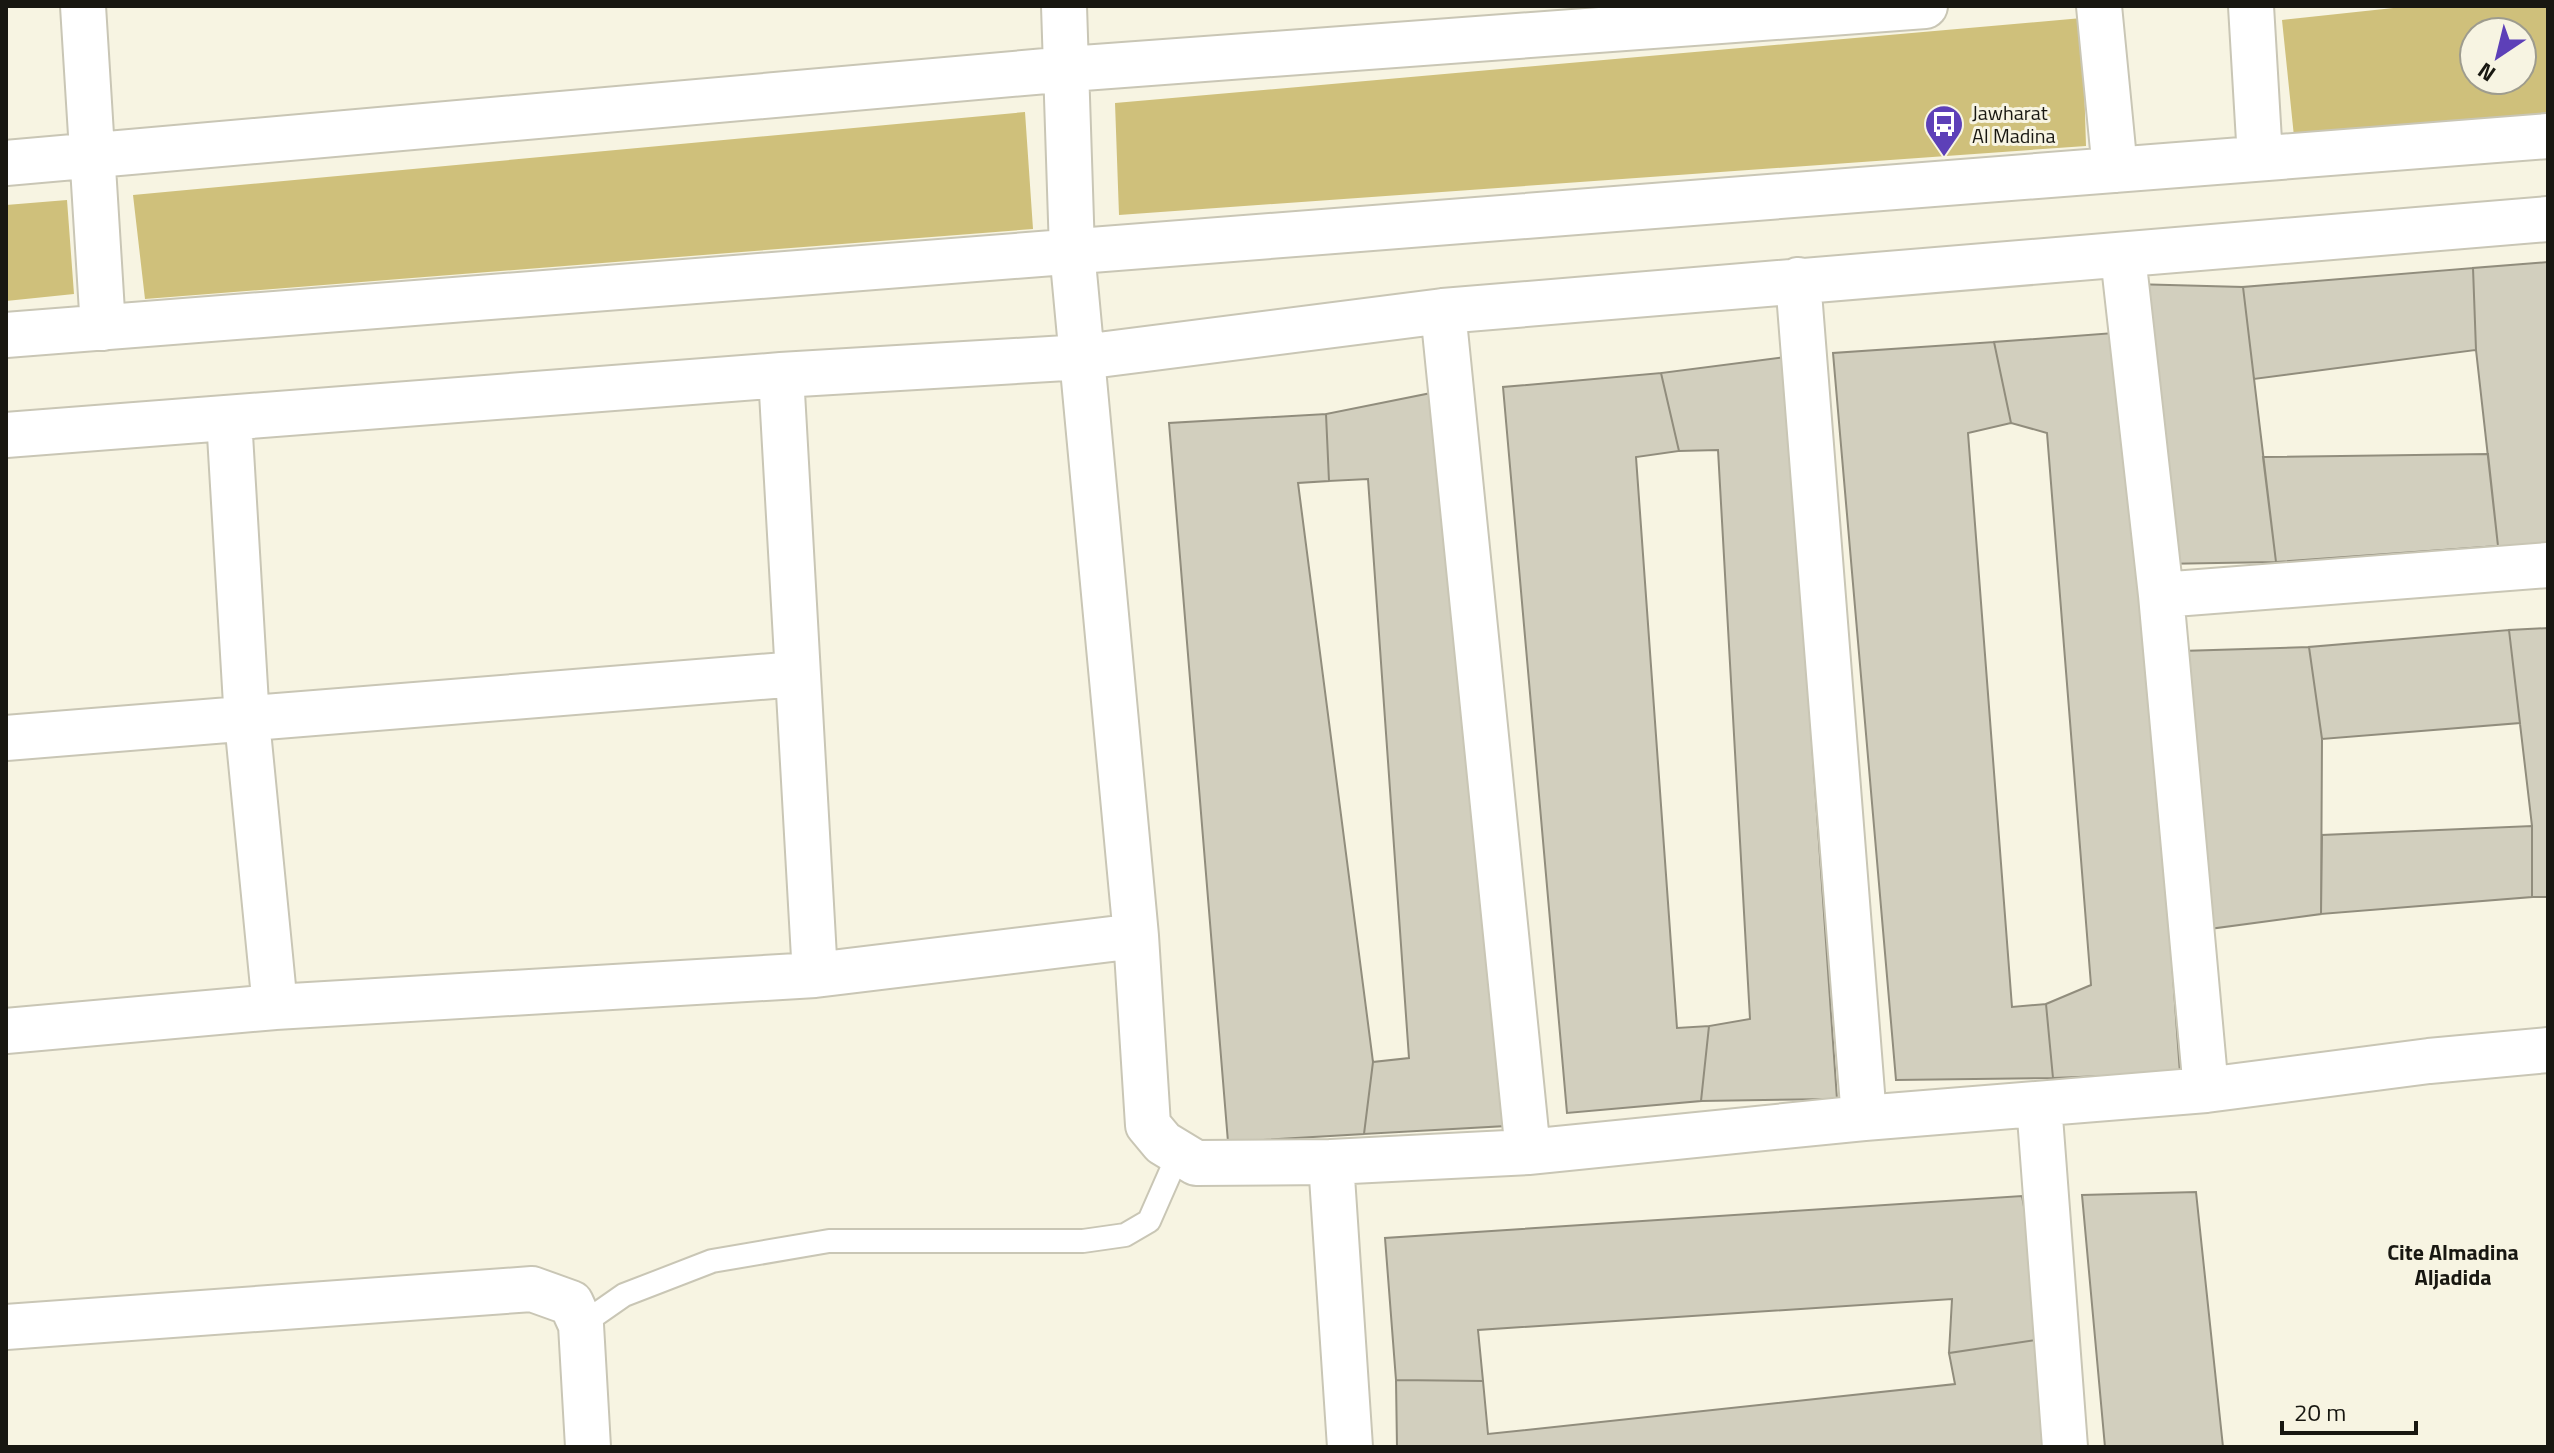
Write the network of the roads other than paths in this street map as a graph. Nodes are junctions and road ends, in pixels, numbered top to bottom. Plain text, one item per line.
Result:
1 (83, 6) edge
2 (1064, 6) edge
3 (1925, 6) edge
4 (2099, 6) edge
5 (2251, 6) edge
6 (1069, 69) junction
7 (2548, 136) edge
8 (92, 157) junction
9 (2260, 158) junction
10 (6, 163) edge
11 (2115, 170) junction
12 (2548, 219) edge
13 (1072, 251) junction
14 (2123, 256) junction
15 (1798, 280) junction
16 (1443, 311) junction
17 (103, 328) junction
18 (6, 335) edge
19 (1083, 357) junction
20 (781, 375) junction
21 (229, 418) junction
22 (6, 435) edge
23 (2548, 565) edge
24 (2161, 595) junction
25 (797, 674) junction
26 (247, 721) junction
27 (6, 738) edge
28 (1136, 936) junction
29 (815, 975) junction
30 (275, 1007) junction
31 (6, 1031) edge
32 (2548, 1050) edge
33 (2206, 1090) junction
34 (2039, 1104) junction
35 (1864, 1118) junction
36 (1528, 1152) junction
37 (1178, 1155) junction
38 (1331, 1162) junction
39 (581, 1325) junction
40 (6, 1327) edge
41 (588, 1447) edge
42 (1350, 1447) edge
43 (2065, 1447) edge

1 - 8 street
2 - 6 street
3 - 6 street
4 - 11 street
5 - 9 street
6 - 8 street
6 - 13 street
7 - 9 street
8 - 10 street
8 - 17 street
9 - 11 street
11 - 13 street
12 - 14 street
13 - 17 street
13 - 19 street
14 - 15 street
14 - 24 street
15 - 16 street
15 - 35 street
16 - 19 street
16 - 36 street
17 - 18 street
19 - 20 street
19 - 28 street
20 - 21 street
20 - 25 street
21 - 22 street
21 - 26 street
23 - 24 street
24 - 33 street
25 - 26 street
25 - 29 street
26 - 27 street
26 - 30 street
28 - 29 street
28 - 37 street
29 - 30 street
30 - 31 street
32 - 33 street
33 - 34 street
34 - 35 street
34 - 43 street
35 - 36 street
36 - 38 street
37 - 38 street
37 - 39 lane
38 - 42 street
39 - 40 street
39 - 41 street

